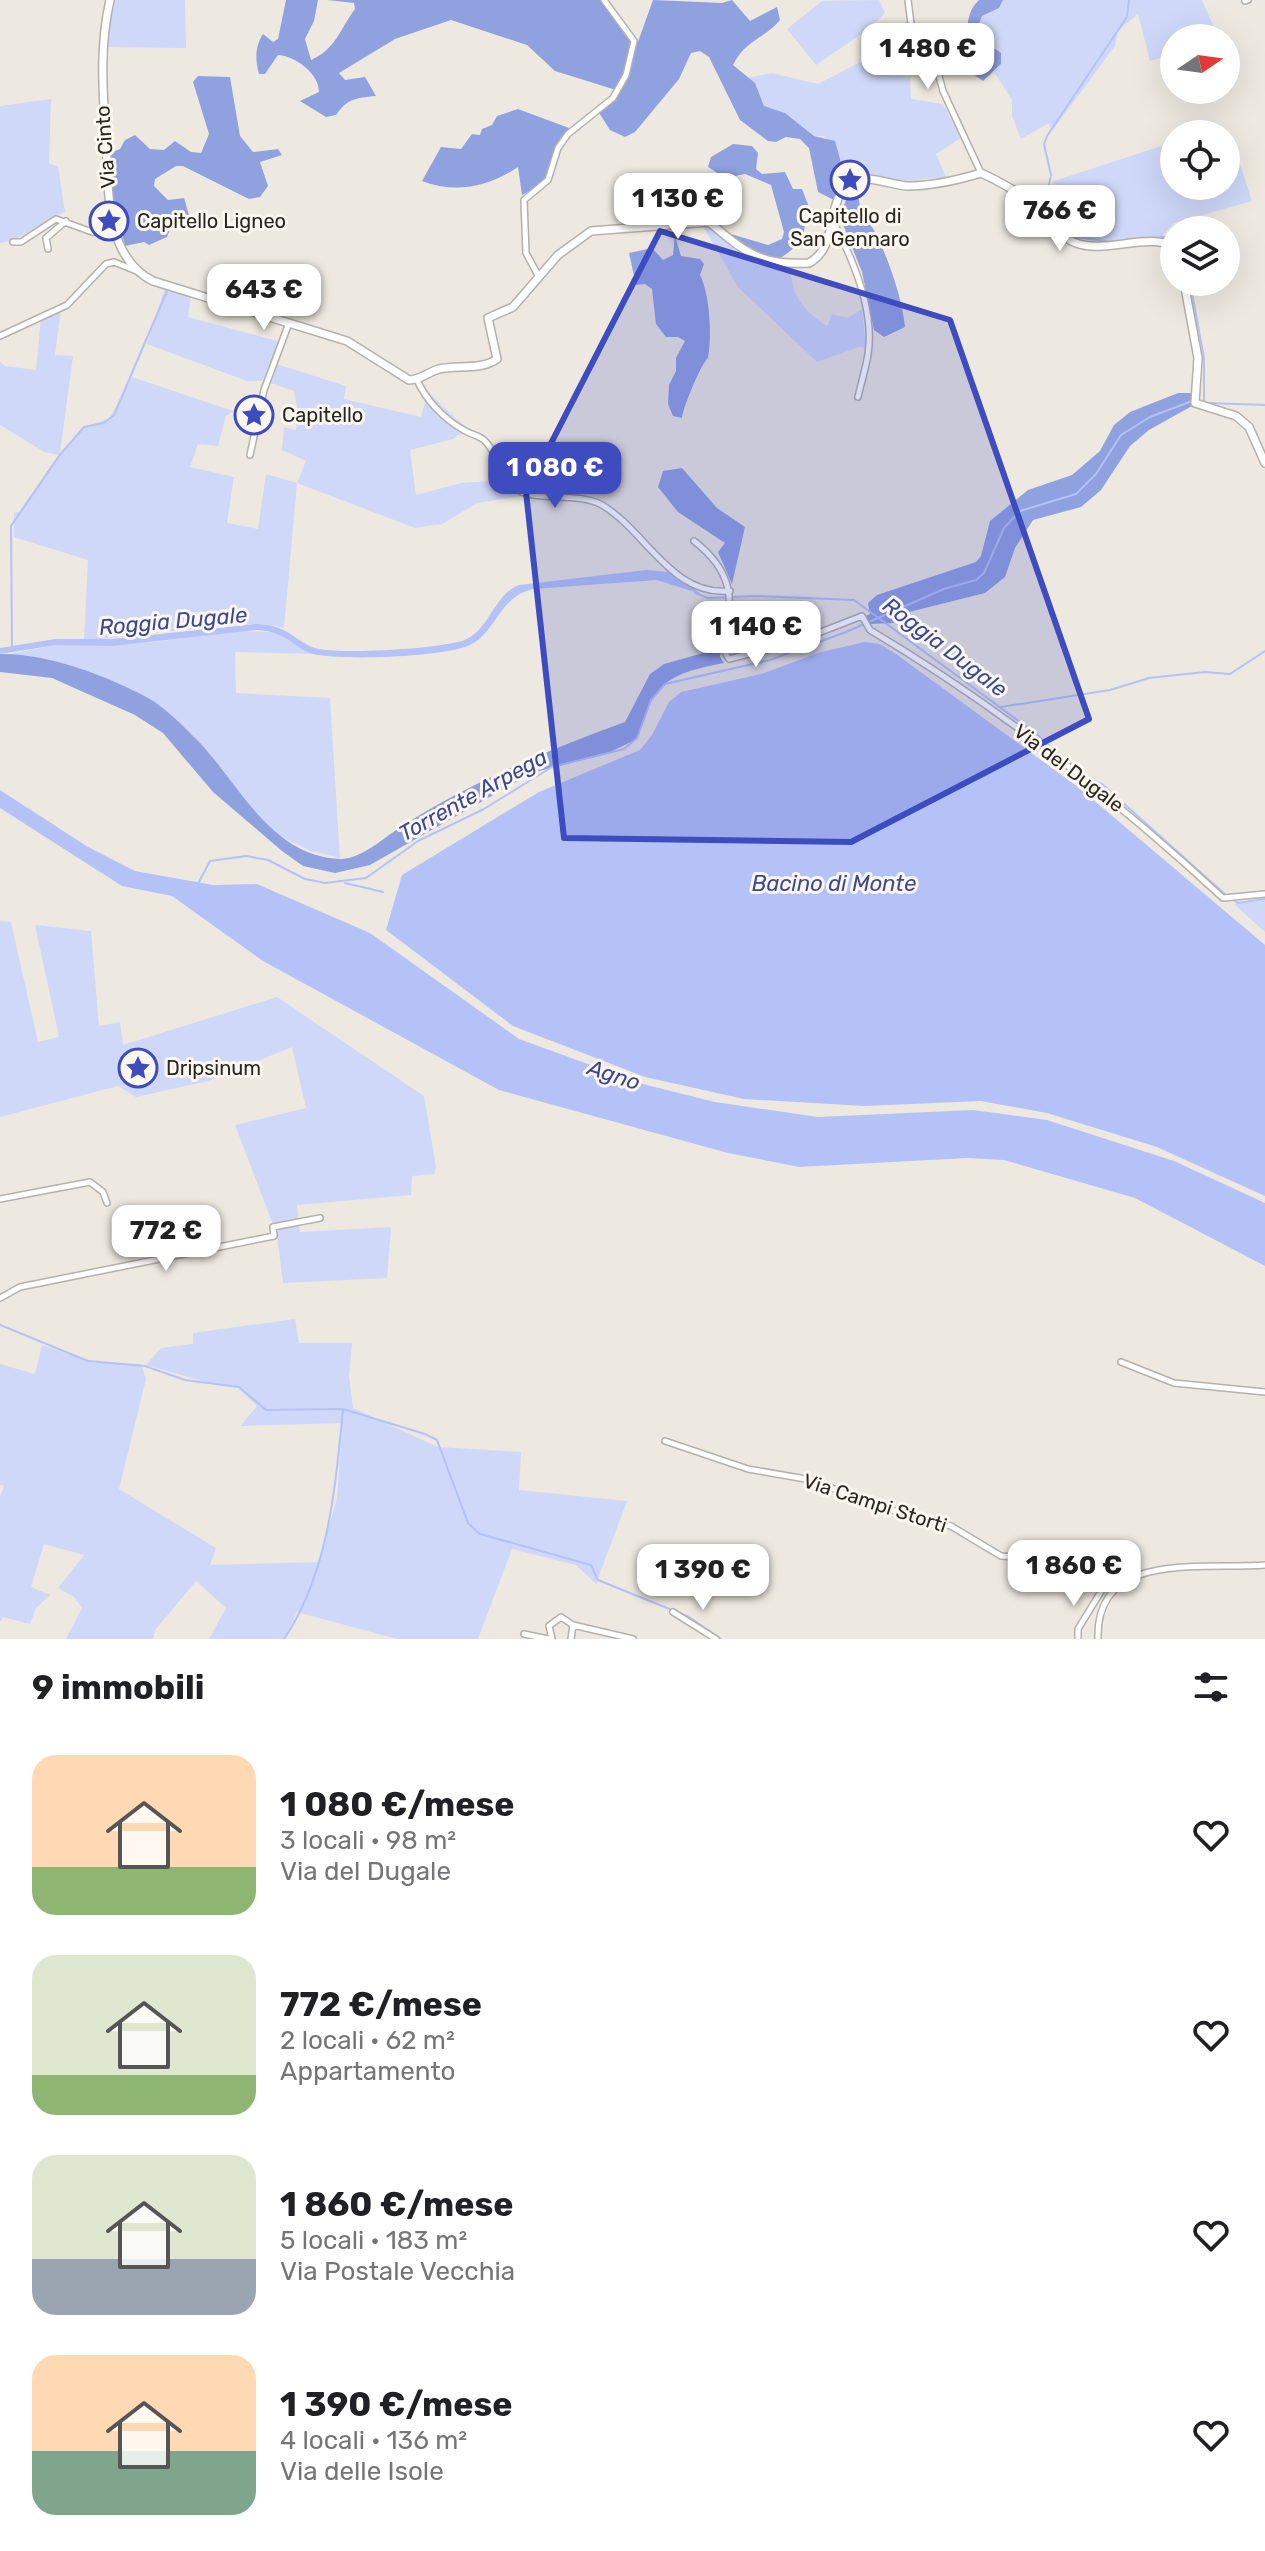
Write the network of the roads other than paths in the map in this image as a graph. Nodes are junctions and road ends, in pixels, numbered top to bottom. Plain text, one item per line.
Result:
1 (110, 0) edge
2 (604, 0) edge
3 (908, 0) edge
4 (981, 173) junction
5 (67, 221) junction
6 (833, 221) junction
7 (118, 234) junction
8 (13, 242) dead end
9 (1160, 242) edge
10 (48, 249) dead end
11 (139, 272) junction
12 (540, 278) junction
13 (1187, 296) edge
14 (289, 323) junction
15 (0, 336) edge
16 (417, 380) junction
17 (858, 397) dead end
18 (250, 455) dead end
19 (1265, 463) edge
20 (694, 541) dead end
21 (731, 596) junction
22 (1265, 894) edge
23 (0, 1199) edge
24 (107, 1203) dead end
25 (320, 1218) dead end
26 (0, 1298) edge
27 (1121, 1362) dead end
28 (1265, 1392) edge
29 (665, 1441) dead end
30 (1265, 1565) edge
31 (1124, 1581) junction
32 (1105, 1585) dead end
33 (673, 1612) dead end
34 (573, 1625) junction
35 (524, 1634) dead end
36 (550, 1639) edge
37 (571, 1639) edge
38 (633, 1639) edge
39 (716, 1639) edge
40 (1078, 1639) edge
41 (1098, 1639) edge

1 - 7 street, Via Cinto
2 - 12 street
3 - 4 street
4 - 6 street
4 - 9 street
5 - 7 street
5 - 8 street
5 - 10 street
6 - 12 street
6 - 17 street
7 - 11 street, Via Cinto
11 - 14 street
11 - 15 street
12 - 16 street
13 - 19 street
14 - 16 street
14 - 18 street
16 - 21 street
20 - 21 street
21 - 22 street, Via del Dugale
23 - 24 street
25 - 26 street
27 - 28 street
29 - 31 street, Via Campi Storti
30 - 31 street
31 - 41 street
32 - 40 street
33 - 39 street
34 - 36 street
34 - 37 street
34 - 38 street
35 - 36 street

